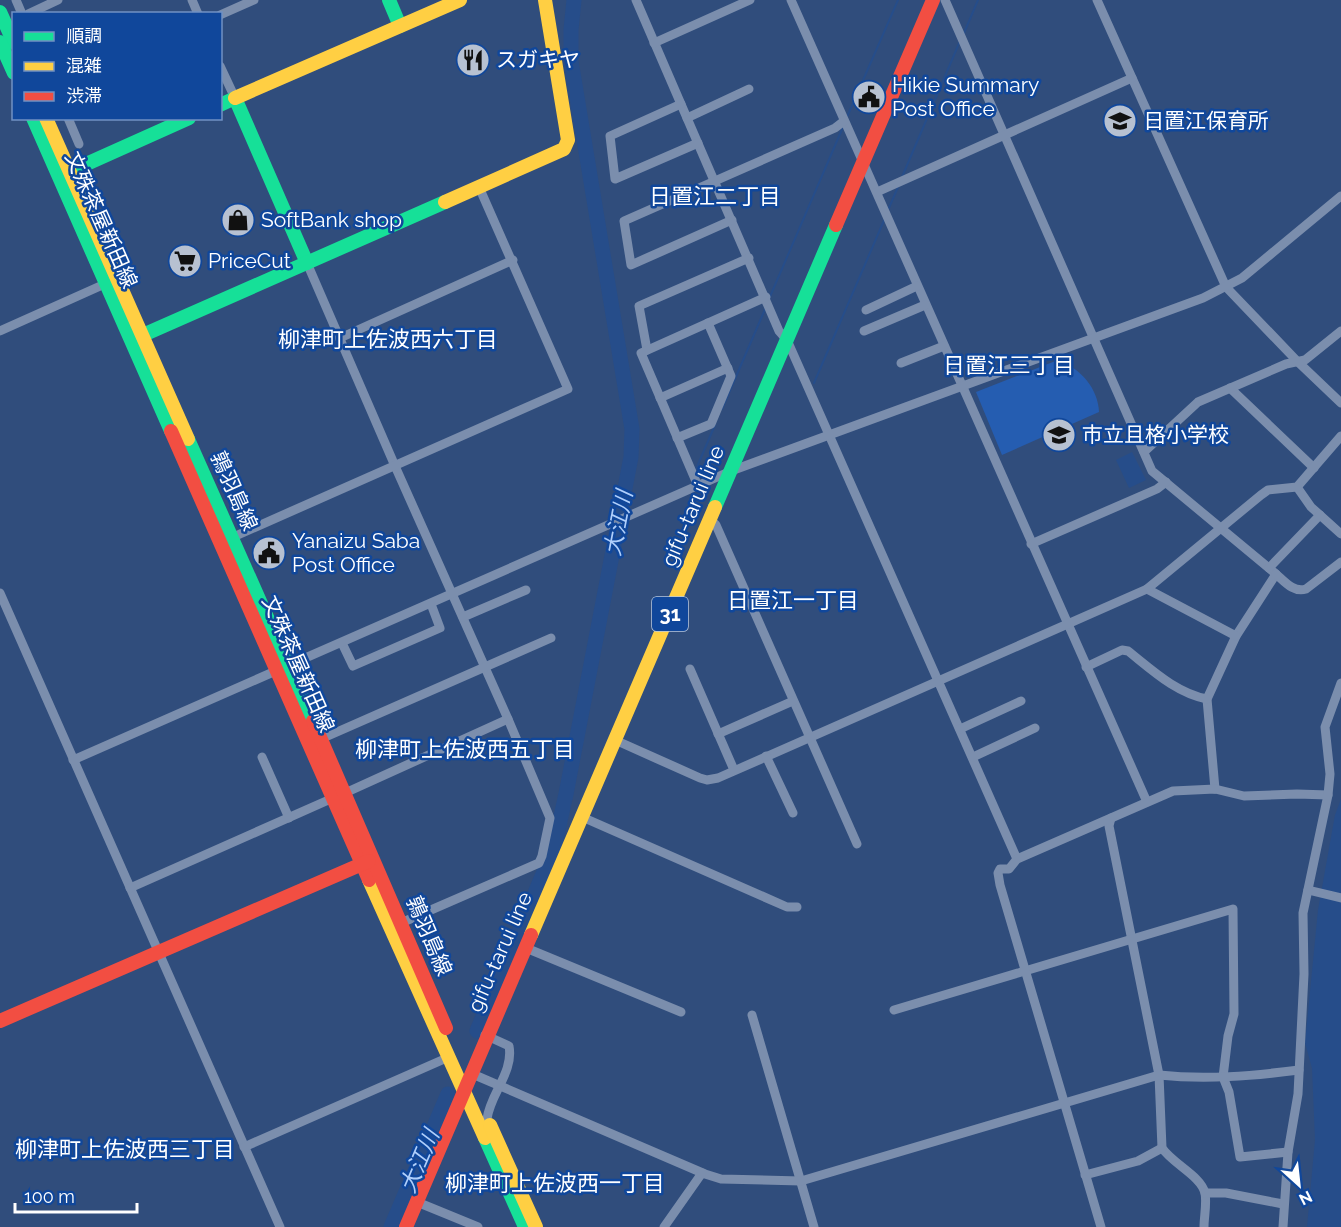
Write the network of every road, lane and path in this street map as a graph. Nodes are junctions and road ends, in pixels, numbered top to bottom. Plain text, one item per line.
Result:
1 (58, 0) edge
2 (254, 0) edge
3 (389, 0) edge
4 (460, 0) edge
5 (545, 0) edge
6 (636, 0) edge
7 (750, 0) edge
8 (791, 0) edge
9 (933, 0) edge
10 (945, 0) edge
11 (1097, 0) edge
12 (0, 12) edge
13 (32, 12) edge
14 (222, 14) edge
15 (400, 26) junction
16 (12, 38) edge
17 (0, 42) edge
18 (654, 43) junction
19 (12, 69) edge
20 (222, 70) edge
21 (1132, 78) junction
22 (749, 89) dead end
23 (235, 98) junction
24 (222, 104) edge
25 (681, 104) junction
26 (687, 118) junction
27 (34, 120) edge
28 (47, 120) edge
29 (69, 120) edge
30 (185, 120) edge
31 (844, 121) junction
32 (1004, 134) junction
33 (698, 143) junction
34 (79, 144) dead end
35 (864, 161) junction
36 (64, 174) junction
37 (715, 181) junction
38 (479, 187) junction
39 (877, 192) junction
40 (1341, 196) edge
41 (732, 220) junction
42 (749, 258) junction
43 (513, 260) junction
44 (307, 263) junction
45 (106, 283) junction
46 (917, 286) junction
47 (1226, 287) junction
48 (766, 297) junction
49 (925, 305) junction
50 (866, 310) dead end
51 (708, 323) junction
52 (0, 331) edge
53 (1341, 331) edge
54 (864, 332) dead end
55 (143, 335) junction
56 (340, 338) junction
57 (1094, 338) junction
58 (787, 340) junction
59 (944, 346) junction
60 (647, 350) junction
61 (1297, 361) junction
62 (901, 363) dead end
63 (728, 368) junction
64 (963, 386) junction
65 (1230, 388) junction
66 (660, 398) junction
67 (1341, 403) edge
68 (829, 436) junction
69 (1341, 436) edge
70 (677, 438) junction
71 (1144, 452) junction
72 (395, 466) junction
73 (1314, 468) junction
74 (730, 471) junction
75 (1166, 482) junction
76 (698, 486) junction
77 (1297, 487) junction
78 (1320, 515) junction
79 (711, 520) junction
80 (1219, 527) junction
81 (1341, 534) edge
82 (231, 538) junction
83 (1031, 544) junction
84 (1341, 562) edge
85 (1272, 571) junction
86 (1147, 589) junction
87 (526, 590) dead end
88 (0, 593) edge
89 (453, 594) junction
90 (431, 604) junction
91 (463, 617) junction
92 (1067, 624) junction
93 (1236, 636) junction
94 (551, 638) dead end
95 (342, 643) junction
96 (1086, 667) junction
97 (284, 668) junction
98 (484, 668) junction
99 (690, 669) dead end
100 (938, 681) junction
101 (1341, 683) edge
102 (1207, 699) junction
103 (793, 701) junction
104 (1022, 701) dead end
105 (508, 719) junction
106 (1035, 728) dead end
107 (960, 729) junction
108 (718, 734) junction
109 (809, 736) junction
110 (321, 739) junction
111 (615, 740) junction
112 (766, 756) junction
113 (262, 757) dead end
114 (973, 757) junction
115 (73, 760) junction
116 (734, 770) junction
117 (1215, 789) junction
118 (1328, 795) junction
119 (339, 796) junction
120 (1147, 802) junction
121 (794, 813) dead end
122 (582, 817) junction
123 (289, 818) junction
124 (1111, 818) junction
125 (857, 844) dead end
126 (551, 859) junction
127 (1017, 859) junction
128 (367, 862) junction
129 (130, 888) junction
130 (1311, 890) junction
131 (1341, 898) edge
132 (792, 907) dead end
133 (401, 923) junction
134 (1133, 940) junction
135 (526, 948) junction
136 (157, 951) junction
137 (1024, 970) junction
138 (894, 1010) dead end
139 (681, 1012) dead end
140 (752, 1016) dead end
141 (0, 1021) edge
142 (486, 1035) junction
143 (449, 1057) junction
144 (1299, 1070) junction
145 (1159, 1076) junction
146 (1223, 1077) junction
147 (468, 1080) junction
148 (500, 1085) junction
149 (1064, 1104) junction
150 (487, 1119) junction
151 (244, 1146) junction
152 (1162, 1148) junction
153 (1288, 1152) junction
154 (706, 1174) junction
155 (1085, 1175) junction
156 (801, 1181) junction
157 (1205, 1193) junction
158 (417, 1202) junction
159 (1283, 1204) junction
160 (280, 1227) edge
161 (406, 1227) edge
162 (478, 1227) edge
163 (525, 1227) edge
164 (536, 1227) edge
165 (664, 1227) edge
166 (814, 1227) edge
167 (1101, 1227) edge
168 (1204, 1227) edge
169 (1283, 1227) edge

1 - 13 street
2 - 14 street
3 - 15 main road
4 - 15 main road
5 - 38 main road
6 - 18 street
7 - 18 street
8 - 31 street
9 - 35 main road, gifu-tarui line / 31
10 - 32 street
11 - 21 street
12 - 16 main road
15 - 23 main road
17 - 19 main road
18 - 25 street
20 - 23 street
21 - 32 street
21 - 47 street
22 - 26 street
23 - 24 main road
23 - 44 main road
25 - 26 street
25 - 33 street
26 - 33 street
27 - 36 main road, 文殊茶屋新田線
28 - 36 main road, 鶉羽島線
29 - 34 street
30 - 36 main road
31 - 35 street
31 - 37 street
32 - 39 street
32 - 57 street
33 - 37 street
35 - 39 street
35 - 58 main road, gifu-tarui line / 31
36 - 45 main road, 文殊茶屋新田線
36 - 55 main road, 鶉羽島線
37 - 41 street
37 - 41 street
38 - 43 street
38 - 44 main road
39 - 46 street
40 - 47 street
41 - 42 street
42 - 48 street
42 - 60 street
43 - 56 street
43 - 72 street
44 - 55 main road
44 - 56 street
45 - 52 street
45 - 97 main road, 文殊茶屋新田線
46 - 49 street
46 - 50 street
47 - 57 street
47 - 61 street
48 - 51 street
48 - 58 street
49 - 54 street
49 - 59 street
51 - 60 street
51 - 63 street
53 - 61 street
55 - 82 main road, 鶉羽島線
56 - 72 street
57 - 64 street
57 - 71 street
58 - 68 street
58 - 74 main road, gifu-tarui line / 31
59 - 62 street
59 - 64 street
60 - 66 street
61 - 65 street
61 - 67 street
63 - 66 street
63 - 70 street
64 - 68 street
64 - 83 street
65 - 71 street
65 - 73 street
66 - 70 street
68 - 74 street
68 - 100 street
69 - 73 street
70 - 76 street
71 - 75 street
72 - 82 street
72 - 89 street
73 - 77 street
74 - 76 street
74 - 79 main road, gifu-tarui line / 31
75 - 80 street
75 - 83 street
76 - 89 street
77 - 78 street
77 - 80 street
78 - 81 street
78 - 85 street
79 - 103 street
79 - 111 main road, gifu-tarui line / 31
80 - 85 street
80 - 86 street
82 - 97 main road, 鶉羽島線
83 - 92 street
84 - 85 street
85 - 93 street
86 - 92 street
86 - 93 street
87 - 91 street
88 - 115 street
89 - 90 street
89 - 91 street
90 - 95 street
90 - 95 street
91 - 98 street
92 - 96 street
92 - 100 street
93 - 102 street
94 - 98 street
95 - 97 street
96 - 102 street
96 - 120 street
97 - 110 main road, 鶉羽島線
97 - 115 street
97 - 119 main road, 文殊茶屋新田線
98 - 105 street
98 - 110 street
99 - 108 street
100 - 107 street
100 - 109 street
101 - 118 street
102 - 117 street
103 - 108 street
103 - 109 street
104 - 107 street
105 - 119 street
105 - 126 street
106 - 114 street
107 - 114 street
108 - 116 street
109 - 112 street
109 - 125 street
110 - 119 main road, 鶉羽島線
111 - 116 street
111 - 122 main road, gifu-tarui line / 31
112 - 116 street
112 - 121 street
113 - 123 street
114 - 127 street
115 - 129 street
117 - 118 street
117 - 120 street
118 - 130 street
119 - 123 street
119 - 128 main road, 鶉羽島線
120 - 124 street
122 - 126 main road, gifu-tarui line / 31
122 - 132 street
123 - 129 street
124 - 127 street
124 - 134 street
126 - 133 street
126 - 135 main road, gifu-tarui line / 31
127 - 137 street
128 - 133 main road, 鶉羽島線
128 - 136 main road
128 - 143 main road
129 - 136 street
130 - 131 street
130 - 144 street
133 - 147 main road, 鶉羽島線
134 - 137 street
134 - 145 street
134 - 146 street
135 - 139 street
135 - 142 main road, gifu-tarui line / 31
136 - 141 main road
136 - 151 street
137 - 138 street
137 - 149 street
140 - 156 street
142 - 147 main road, gifu-tarui line / 31
142 - 148 street
143 - 147 main road
143 - 151 street
144 - 146 street
144 - 153 street
145 - 146 street
145 - 149 street
145 - 152 street
146 - 153 street
147 - 148 street
147 - 150 main road
147 - 158 main road, gifu-tarui line / 31
147 - 163 main road
148 - 150 street
148 - 154 street
149 - 155 street
149 - 156 street
150 - 164 main road
151 - 160 street
152 - 155 street
152 - 157 street
153 - 159 street
154 - 156 street
154 - 165 street
155 - 167 street
156 - 166 street
157 - 159 street
157 - 168 street
158 - 161 main road, gifu-tarui line / 31
158 - 162 street
159 - 169 street

